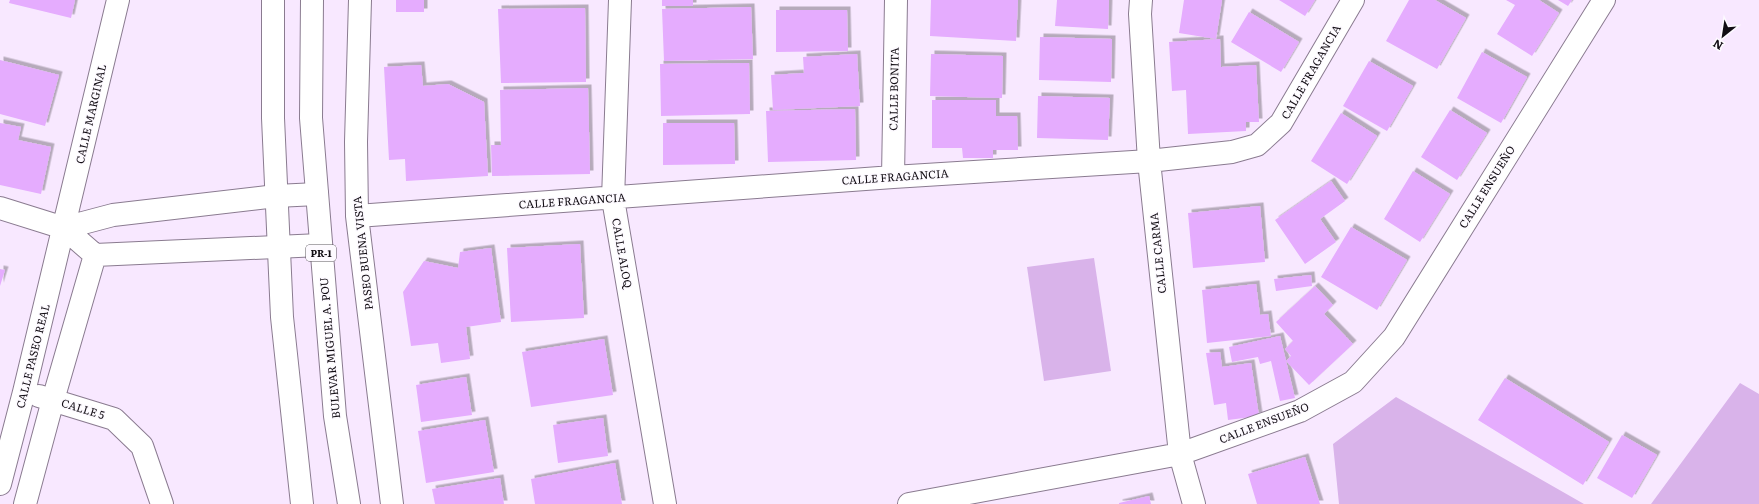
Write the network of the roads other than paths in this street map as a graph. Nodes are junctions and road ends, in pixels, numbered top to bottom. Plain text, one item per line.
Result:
1 (118, 0) edge
2 (273, 0) edge
3 (312, 0) edge
4 (360, 0) edge
5 (620, 0) edge
6 (896, 0) edge
7 (1142, 0) edge
8 (1353, 0) edge
9 (1604, 0) edge
10 (1149, 161) junction
11 (893, 177) junction
12 (316, 194) junction
13 (276, 196) junction
14 (613, 198) junction
15 (0, 208) edge
16 (357, 216) junction
17 (64, 228) junction
18 (320, 245) junction
19 (279, 247) junction
20 (95, 255) junction
21 (24, 392) junction
22 (53, 400) junction
23 (1180, 454) junction
24 (0, 484) edge
25 (918, 503) edge
26 (25, 504) edge
27 (162, 504) edge
28 (302, 504) edge
29 (349, 504) edge
30 (392, 504) edge
31 (665, 504) edge
32 (1194, 504) edge

1 - 17 street, CALLE MARGINAL
2 - 13 street
3 - 12 street, BULEVAR MIGUEL A. POU / PR-1
4 - 16 street, PASEO BUENA VISTA
5 - 14 street, CALLE ALOQ
6 - 11 street, CALLE BONITA
7 - 10 street, CALLE CARMA
8 - 10 street, CALLE FRAGANCIA
9 - 23 street, CALLE ENSUEÑO
10 - 11 street, CALLE FRAGANCIA
10 - 23 street, CALLE CARMA
11 - 14 street, CALLE FRAGANCIA
12 - 13 street
12 - 18 street, BULEVAR MIGUEL A. POU / PR-1
13 - 17 street
13 - 19 street
14 - 16 street, CALLE FRAGANCIA
14 - 31 street, CALLE ALOQ
15 - 17 street
16 - 30 street, PASEO BUENA VISTA
17 - 20 street
17 - 21 street, CALLE PASEO REAL
18 - 19 street
18 - 29 street, BULEVAR MIGUEL A. POU / PR-1
19 - 20 street
19 - 28 street
20 - 22 street
21 - 22 street, CALLE 5
21 - 24 street, CALLE PASEO REAL
22 - 26 street
22 - 27 street, CALLE 5
23 - 25 street, CALLE ENSUEÑO
23 - 32 street, CALLE CARMA

